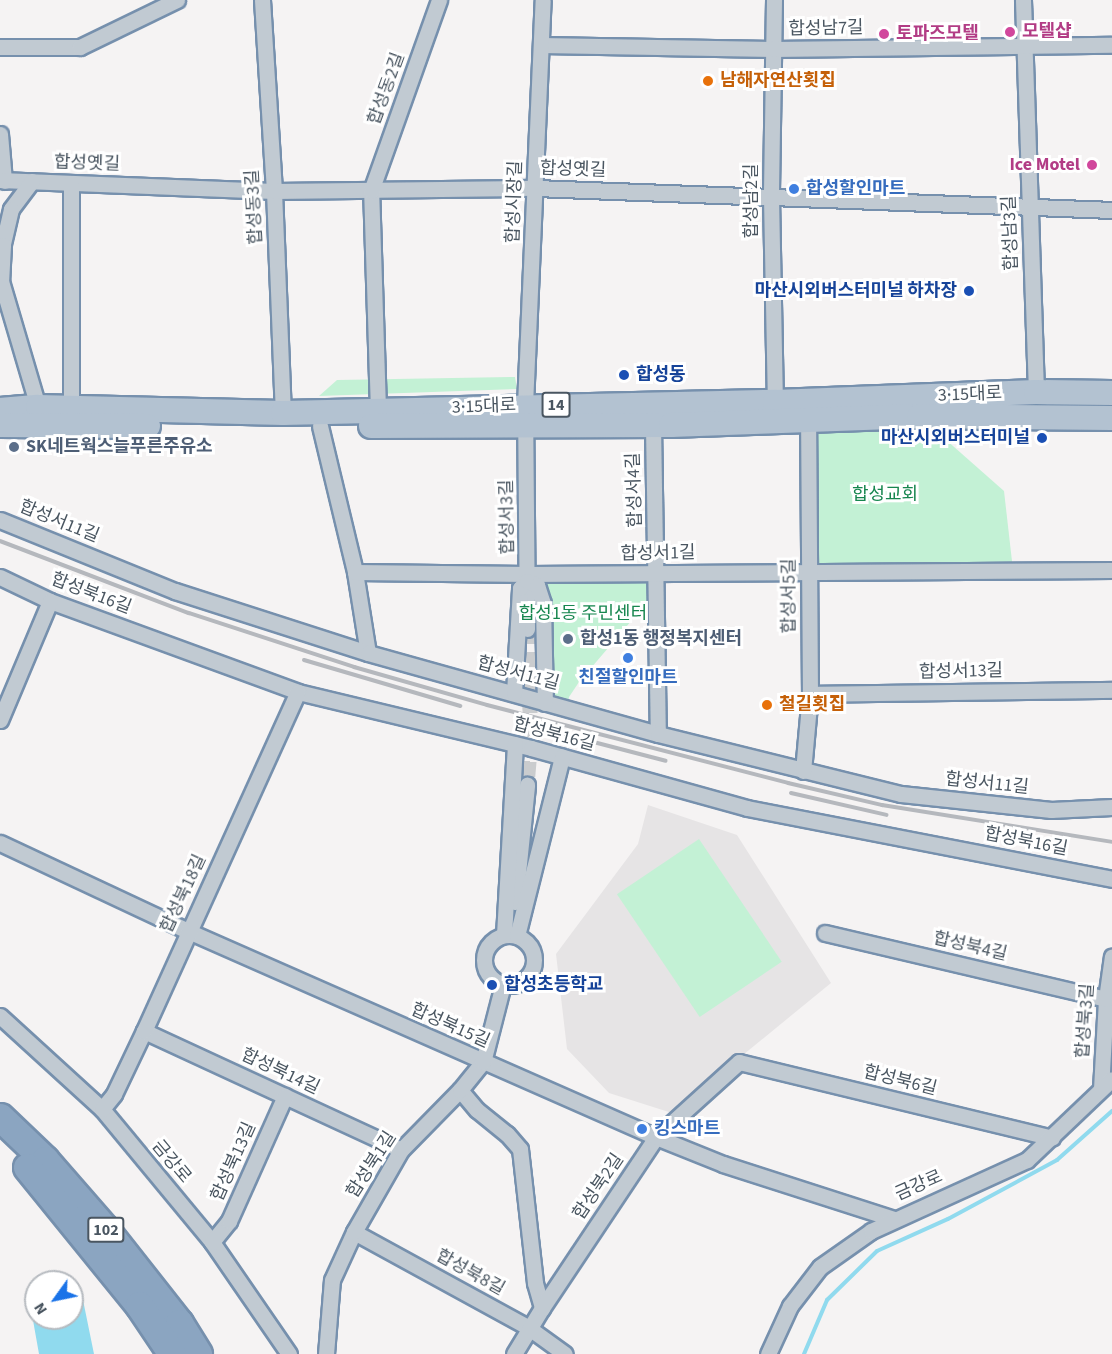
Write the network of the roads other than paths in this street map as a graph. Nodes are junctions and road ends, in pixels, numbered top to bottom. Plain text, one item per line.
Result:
1 (177, 0) edge
2 (262, 0) edge
3 (439, 0) edge
4 (543, 0) edge
5 (774, 0) edge
6 (1023, 0) edge
7 (541, 45) junction
8 (1023, 45) junction
9 (1112, 45) edge
10 (0, 47) edge
11 (772, 50) junction
12 (0, 134) edge
13 (2, 181) edge
14 (32, 181) junction
15 (71, 183) junction
16 (535, 188) junction
17 (274, 191) junction
18 (371, 191) junction
19 (771, 197) junction
20 (1030, 207) junction
21 (1112, 210) edge
22 (1036, 392) junction
23 (1112, 393) edge
24 (775, 402) junction
25 (38, 407) junction
26 (71, 408) junction
27 (0, 410) edge
28 (378, 410) junction
29 (283, 412) junction
30 (526, 415) junction
31 (1112, 418) edge
32 (808, 420) junction
33 (0, 425) edge
34 (653, 425) junction
35 (320, 426) junction
36 (0, 520) edge
37 (1112, 570) edge
38 (355, 572) junction
39 (809, 572) junction
40 (657, 573) junction
41 (0, 577) edge
42 (528, 578) junction
43 (50, 600) junction
44 (527, 629) tunnel mouth
45 (368, 653) junction
46 (1112, 690) edge
47 (298, 692) junction
48 (514, 693) junction
49 (810, 694) junction
50 (545, 703) junction
51 (0, 720) edge
52 (658, 734) junction
53 (515, 744) junction
54 (562, 757) junction
55 (803, 771) junction
56 (527, 786) tunnel mouth
57 (1112, 807) edge
58 (0, 843) edge
59 (1112, 879) edge
60 (188, 931) junction
61 (825, 933) dead end
62 (511, 935) junction
63 (1112, 956) edge
64 (503, 984) junction
65 (1106, 999) junction
66 (0, 1016) edge
67 (144, 1031) junction
68 (483, 1062) junction
69 (740, 1062) joint
70 (1106, 1084) edge
71 (460, 1090) junction
72 (285, 1096) junction
73 (102, 1109) junction
74 (0, 1117) edge
75 (656, 1137) junction
76 (1052, 1138) junction
77 (0, 1142) edge
78 (401, 1150) junction
79 (894, 1219) junction
80 (354, 1232) junction
81 (212, 1242) junction
82 (542, 1308) junction
83 (529, 1328) junction
84 (172, 1354) edge
85 (198, 1354) edge
86 (289, 1354) edge
87 (326, 1354) edge
88 (514, 1354) edge
89 (565, 1354) edge
90 (768, 1354) edge

1 - 10 street
2 - 17 street, 합성동3길
3 - 18 street, 합성동2길
4 - 7 street, 합성시장길
5 - 11 street, 합성남2길
6 - 8 street, 합성남3길
7 - 11 street, 합성남7길
7 - 16 street, 합성시장길
8 - 9 street, 합성남7길
8 - 11 street, 합성남7길
8 - 20 street, 합성남3길
11 - 19 street, 합성남2길
12 - 13 street
13 - 14 street, 합성옛길
14 - 15 street, 합성옛길
14 - 25 street, 합성옛길
15 - 17 street, 합성옛길
15 - 26 street
16 - 18 street, 합성옛길
16 - 19 street, 합성옛길
16 - 30 street, 합성시장길
17 - 18 street, 합성옛길
17 - 29 street, 합성동3길
18 - 28 street
19 - 20 street, 합성옛길
19 - 24 street, 합성남2길
20 - 21 street, 합성옛길
20 - 22 street, 합성남3길
22 - 23 main road, 3·15대로 / 14
22 - 24 main road, 3·15대로 / 14
24 - 30 main road, 3·15대로 / 14
25 - 26 main road, 3·15대로 / 14
25 - 27 main road, 3·15대로 / 14
26 - 29 main road, 3·15대로 / 14
28 - 29 main road, 3·15대로 / 14
28 - 30 main road, 3·15대로 / 14
30 - 34 main road, 3·15대로 / 14
30 - 35 main road, 3·15대로 / 14
30 - 42 street, 합성서3길
31 - 32 main road, 3·15대로 / 14
32 - 34 main road, 3·15대로 / 14
32 - 39 street, 합성서5길
33 - 35 main road, 3·15대로 / 14
34 - 40 street, 합성서4길
35 - 38 street
36 - 45 street, 합성서11길
37 - 39 street, 합성서1길
38 - 42 street, 합성서1길
38 - 45 street
39 - 40 street, 합성서1길
39 - 49 street, 합성서5길
40 - 42 street, 합성서1길
40 - 52 street, 합성서4길
41 - 43 street, 합성북16길
42 - 44 street, 합성서3길
42 - 48 street
42 - 50 street
43 - 47 street, 합성북16길
43 - 51 street
45 - 48 street, 합성서11길
46 - 49 street, 합성서13길
47 - 53 street, 합성북16길
47 - 60 street, 합성북18길
48 - 50 street, 합성서11길
49 - 55 street, 합성서5길
50 - 52 street, 합성서11길
52 - 55 street, 합성서11길
53 - 54 street, 합성북16길
53 - 62 street
54 - 59 street, 합성북16길
54 - 62 street
55 - 57 street, 합성서11길
56 - 62 street
58 - 60 street, 합성북15길
60 - 67 street, 합성북18길
60 - 68 street, 합성북15길
61 - 65 street, 합성북4길
62 - 64 street
62 - 64 street
63 - 65 street, 합성북3길
64 - 68 street, 합성북1길
65 - 70 street, 합성북3길
66 - 73 street, 금강로
67 - 72 street, 합성북14길
67 - 73 street, 합성북18길
68 - 71 street, 합성북1길
68 - 75 street, 합성북15길
69 - 75 street, 합성북2길
69 - 76 street, 합성북6길
70 - 76 street, 금강로
71 - 78 street, 합성북1길
71 - 82 street
72 - 78 street, 합성북14길
72 - 81 street, 합성북13길
73 - 81 street, 금강로
74 - 85 highway, 102
75 - 79 street, 합성북15길
75 - 82 street, 합성북2길
76 - 79 street, 금강로
77 - 84 highway, 102
78 - 80 street, 합성북1길
79 - 90 street, 금강로
80 - 83 street, 합성북8길
80 - 87 street, 합성북1길
81 - 86 street, 금강로
82 - 83 street, 합성북2길
83 - 88 street, 합성북2길
83 - 89 street, 합성북8길

